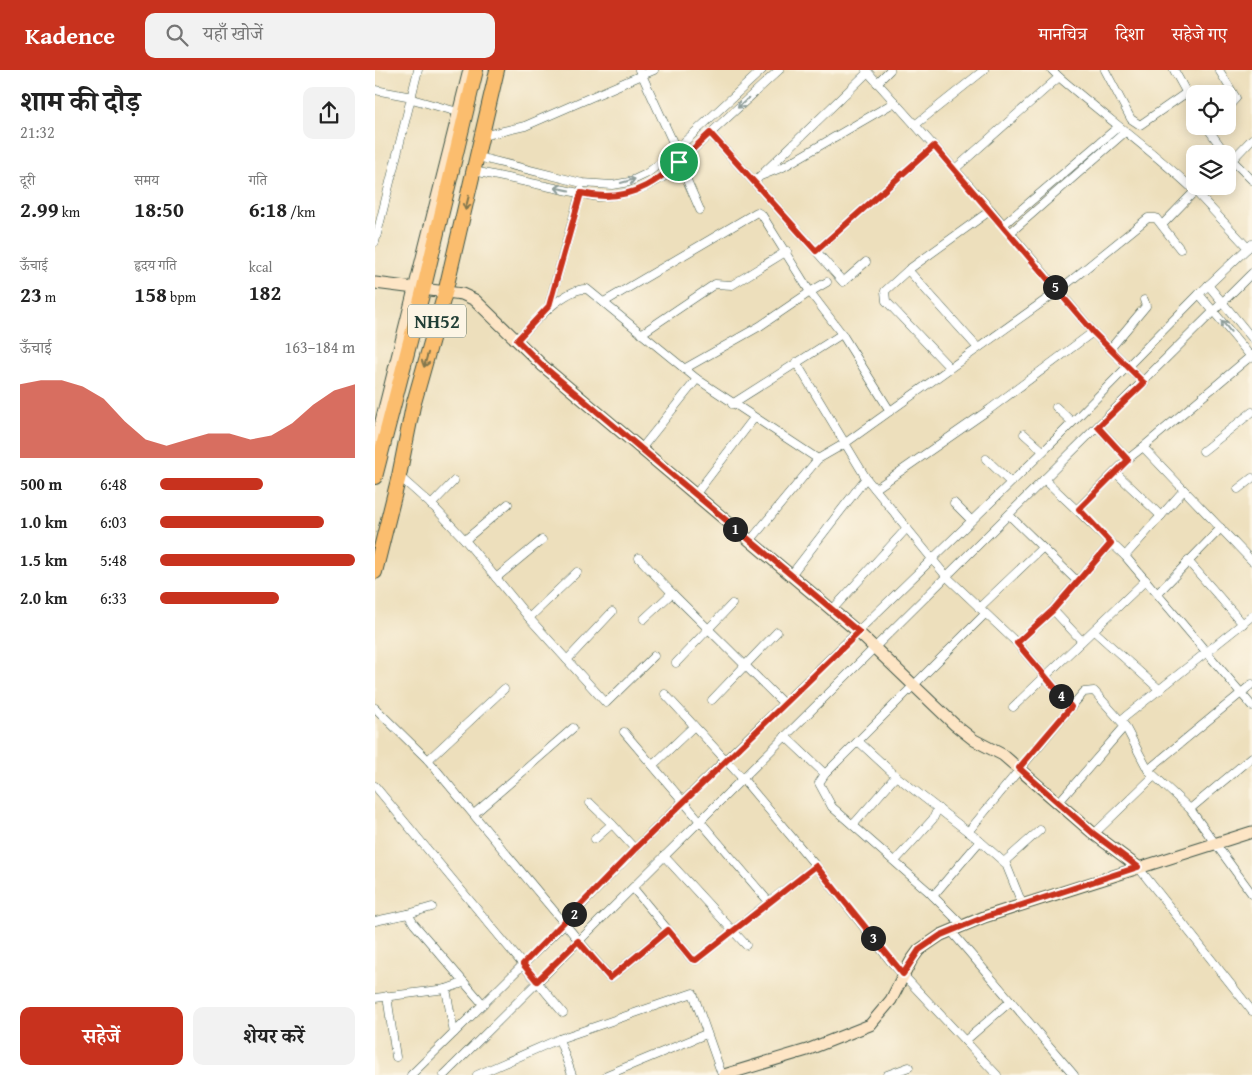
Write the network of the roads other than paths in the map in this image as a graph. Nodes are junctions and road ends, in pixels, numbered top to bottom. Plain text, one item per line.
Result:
1 (418, 70) edge
2 (469, 70) edge
3 (475, 70) edge
4 (497, 70) edge
5 (654, 70) edge
6 (761, 70) edge
7 (779, 70) edge
8 (891, 70) edge
9 (984, 70) edge
10 (1052, 70) edge
11 (1105, 70) edge
12 (1174, 70) edge
13 (1219, 70) edge
14 (867, 71) edge
15 (641, 73) edge
16 (1059, 77) junction
17 (877, 82) junction
18 (1228, 85) edge
19 (375, 90) edge
20 (1186, 92) joint
21 (412, 98) junction
22 (895, 102) junction
23 (458, 112) junction
24 (915, 125) junction
25 (1118, 127) junction
26 (1125, 132) junction
27 (710, 133) junction
28 (1213, 135) edge
29 (482, 136) junction
30 (1252, 139) edge
31 (1221, 145) edge
32 (934, 146) junction
33 (676, 149) junction
34 (1236, 151) edge
35 (679, 162) junction
36 (1236, 163) edge
37 (476, 164) junction
38 (955, 169) junction
39 (762, 175) junction
40 (1252, 180) edge
41 (754, 182) junction
42 (1186, 182) edge
43 (582, 183) junction
44 (581, 193) junction
45 (1191, 195) edge
46 (1199, 195) edge
47 (1031, 201) junction
48 (1038, 208) junction
49 (700, 210) dead end
50 (991, 210) junction
51 (1163, 224) junction
52 (1003, 225) junction
53 (377, 226) edge
54 (1010, 233) junction
55 (375, 242) edge
56 (1250, 246) edge
57 (1180, 249) dead end
58 (787, 251) junction
59 (816, 251) junction
60 (866, 262) dead end
61 (908, 270) junction
62 (1252, 273) edge
63 (827, 282) dead end
64 (375, 283) edge
65 (1208, 285) junction
66 (418, 290) junction
67 (1058, 291) junction
68 (810, 292) junction
69 (445, 293) junction
70 (1199, 294) junction
71 (1144, 300) dead end
72 (604, 302) junction
73 (1223, 302) junction
74 (549, 306) junction
75 (1213, 309) junction
76 (1093, 332) junction
77 (641, 334) junction
78 (843, 334) junction
79 (1252, 338) edge
80 (517, 340) junction
81 (978, 348) junction
82 (1110, 349) junction
83 (1251, 356) edge
84 (796, 362) junction
85 (1127, 366) junction
86 (950, 368) junction
87 (683, 369) junction
88 (697, 380) junction
89 (1144, 383) junction
90 (732, 404) junction
91 (1056, 407) dead end
92 (890, 411) junction
93 (1252, 412) edge
94 (754, 418) junction
95 (1072, 422) junction
96 (1098, 427) junction
97 (1024, 434) dead end
98 (844, 444) junction
99 (375, 445) edge
100 (1143, 447) junction
101 (641, 449) junction
102 (1043, 451) junction
103 (1203, 452) dead end
104 (818, 459) junction
105 (986, 459) dead end
106 (1128, 460) junction
107 (1116, 474) junction
108 (399, 476) junction
109 (375, 477) edge
110 (866, 478) junction
111 (1252, 478) edge
112 (1045, 479) junction
113 (454, 481) dead end
114 (1010, 482) junction
115 (875, 489) junction
116 (1238, 489) dead end
117 (1184, 490) junction
118 (695, 495) junction
119 (954, 503) dead end
120 (509, 504) dead end
121 (431, 505) junction
122 (1079, 509) junction
123 (1009, 515) junction
124 (1161, 516) junction
125 (971, 520) junction
126 (907, 528) junction
127 (1221, 528) junction
128 (465, 540) junction
129 (542, 540) dead end
130 (750, 541) junction
131 (1111, 543) junction
132 (1042, 548) junction
133 (1125, 556) junction
134 (933, 557) junction
135 (639, 558) dead end
136 (1252, 560) edge
137 (1188, 561) junction
138 (375, 572) edge
139 (577, 572) dead end
140 (791, 575) junction
141 (946, 576) junction
142 (496, 578) junction
143 (1146, 580) junction
144 (1078, 582) junction
145 (672, 593) junction
146 (1157, 594) junction
147 (732, 604) dead end
148 (979, 608) junction
149 (832, 610) junction
150 (1053, 610) junction
151 (612, 612) dead end
152 (985, 614) junction
153 (1252, 616) edge
154 (529, 618) junction
155 (644, 620) dead end
156 (1243, 624) junction
157 (709, 630) junction
158 (1094, 631) junction
159 (777, 632) dead end
160 (859, 632) junction
161 (1082, 641) junction
162 (1017, 643) junction
163 (876, 648) junction
164 (1206, 651) junction
165 (654, 656) dead end
166 (567, 660) junction
167 (676, 663) dead end
168 (745, 666) junction
169 (1044, 677) junction
170 (1252, 684) edge
171 (914, 685) junction
172 (504, 689) dead end
173 (1160, 690) junction
174 (1241, 692) junction
175 (665, 694) dead end
176 (712, 700) dead end
177 (784, 704) junction
178 (1252, 706) edge
179 (1013, 707) dead end
180 (1071, 707) junction
181 (375, 708) edge
182 (1123, 723) junction
183 (694, 726) junction
184 (573, 728) dead end
185 (624, 732) dead end
186 (785, 736) junction
187 (858, 742) junction
188 (1252, 757) edge
189 (428, 760) junction
190 (725, 760) junction
191 (653, 765) junction
192 (1019, 768) junction
193 (1148, 770) junction
194 (825, 774) junction
195 (896, 776) junction
196 (1153, 776) junction
197 (743, 779) junction
198 (375, 786) edge
199 (683, 802) junction
200 (1059, 802) junction
201 (590, 803) dead end
202 (939, 808) junction
203 (1190, 809) junction
204 (474, 814) junction
205 (700, 821) junction
206 (613, 824) junction
207 (853, 824) junction
208 (1040, 830) dead end
209 (968, 832) junction
210 (1252, 832) edge
211 (1094, 834) junction
212 (595, 839) dead end
213 (980, 841) junction
214 (1217, 844) junction
215 (635, 849) junction
216 (664, 856) junction
217 (895, 862) junction
218 (1004, 862) junction
219 (816, 866) junction
220 (1138, 867) junction
221 (633, 888) junction
222 (1252, 894) edge
223 (933, 896) junction
224 (769, 902) junction
225 (1023, 906) junction
226 (432, 907) dead end
227 (408, 914) junction
228 (375, 921) edge
229 (564, 924) junction
230 (964, 926) junction
231 (668, 930) junction
232 (732, 930) junction
233 (951, 931) junction
234 (578, 941) junction
235 (746, 945) dead end
236 (523, 964) junction
237 (903, 974) junction
238 (537, 981) junction
239 (463, 983) junction
240 (445, 989) junction
241 (387, 996) junction
242 (375, 998) edge
243 (1011, 1001) junction
244 (482, 1003) junction
245 (563, 1012) dead end
246 (1252, 1012) edge
247 (454, 1032) junction
248 (706, 1034) junction
249 (559, 1040) junction
250 (965, 1041) junction
251 (397, 1058) dead end
252 (909, 1067) dead end
253 (745, 1072) edge
254 (411, 1075) edge
255 (444, 1075) edge
256 (477, 1075) edge
257 (572, 1075) edge
258 (607, 1075) edge
259 (723, 1075) edge
260 (887, 1075) edge
261 (997, 1075) edge
262 (1074, 1075) edge

1 - 21 street
2 - 23 street
3 - 66 highway, NH52
4 - 29 highway, NH52
5 - 15 street
6 - 33 street
7 -> 27 street
8 - 17 street
9 - 24 street
10 - 16 street
11 - 20 street
12 - 20 street
13 - 18 street
14 - 17 street
14 - 39 street
15 - 29 street
15 - 33 street
16 - 25 street
16 - 38 street
17 - 22 street
19 - 21 street
21 - 23 street
21 - 53 street
22 - 24 street
22 - 39 street
23 - 66 street
24 - 32 street
25 - 26 street
25 - 47 street
26 - 42 street
26 - 48 street
27 - 35 street
27 - 41 street
28 - 31 street
29 - 37 highway, NH52
30 - 34 street
32 - 38 street
32 - 59 street
43 -> 33 street
35 - 44 street
35 - 49 street
36 - 40 street
37 - 43 street
44 -> 37 street
37 -> 69 highway, NH52
38 - 50 street
39 - 41 street
41 - 59 street
43 - 44 street
44 - 74 street
45 - 51 street
46 - 56 street
47 - 48 street
47 - 52 street
48 - 54 street
50 - 52 street
50 - 61 street
51 - 57 street
51 - 67 street
52 - 54 street
53 - 55 street
54 - 67 street
56 - 65 street
58 - 68 street
58 - 72 street
58 - 77 street
59 - 60 street
61 - 81 street
61 - 86 street
62 - 73 street
63 - 68 street
64 - 66 street
65 - 70 street
65 - 73 street
66 - 69 street
66 - 99 street
66 - 109 highway, NH52
67 - 76 street
67 - 81 street
68 - 78 street
68 - 87 street
69 - 80 street
69 -> 108 highway, NH52
70 - 75 street
70 - 85 street
71 - 82 street
72 - 74 street
72 - 77 street
73 - 75 street
73 - 79 street
74 - 80 street
83 -> 75 street
75 - 89 street
76 - 82 street
76 - 115 street
77 - 87 street
78 - 84 street
78 - 92 street
80 - 101 street
81 - 86 street
82 - 85 street
83 - 100 street
84 - 90 street
84 - 98 street
85 - 89 street
85 - 95 street
86 - 92 street
87 - 88 street
88 - 90 street
88 - 101 street
89 - 96 street
90 - 94 street
91 - 95 street
92 - 98 street
93 - 103 street
94 - 104 street
94 - 118 street
95 - 102 street
96 - 106 street
96 - 112 street
97 - 102 street
98 - 104 street
98 - 110 street
100 - 106 street
100 - 117 street
101 - 118 street
102 - 114 street
104 - 130 street
105 - 114 street
106 - 107 street
107 - 122 street
107 - 124 street
108 - 121 street
108 - 138 highway, NH52
110 - 115 street
110 - 140 street
111 - 116 street
112 - 122 street
112 - 123 street
113 - 121 street
114 - 125 street
115 - 126 street
117 - 124 street
117 - 127 street
118 - 130 street
119 - 125 street
120 - 128 street
121 - 128 street
122 - 131 street
123 - 132 street
123 - 141 street
124 - 133 street
125 - 134 street
126 - 134 street
126 - 149 street
127 - 136 street
127 - 137 street
128 - 142 street
129 - 142 street
130 - 140 street
131 - 133 street
131 - 144 street
132 - 144 street
132 - 148 street
133 - 143 street
134 - 141 street
134 - 160 street
135 - 145 street
137 - 146 street
137 - 156 street
139 - 154 street
140 - 149 street
141 - 148 street
141 - 163 street
142 - 154 street
143 - 146 street
143 - 158 street
144 - 150 street
145 - 155 street
145 - 157 street
146 - 164 street
147 - 157 street
148 - 152 street
149 - 160 street
150 - 161 street
150 - 162 street
151 - 166 street
152 - 162 street
152 - 171 street
153 - 156 street
154 - 166 street
156 - 164 street
157 - 167 street
157 - 168 street
158 - 161 street
158 - 173 street
159 - 168 street
160 - 163 street
160 - 177 street
161 - 169 street
162 - 169 street
163 - 171 street
163 - 186 street
164 - 173 street
164 - 174 street
165 - 166 street
168 - 176 street
168 - 177 street
169 - 179 street
169 - 180 street
170 - 174 street
171 - 187 street
171 - 192 street
172 - 189 street
173 - 182 street
174 - 178 street
174 - 193 street
175 - 183 street
177 - 190 street
180 - 182 street
180 - 192 street
181 - 189 street
182 - 193 street
182 - 200 street
183 - 190 street
183 - 191 street
184 - 204 street
185 - 191 street
186 - 194 street
186 - 197 street
187 - 194 street
187 - 195 street
188 - 203 street
189 - 204 street
190 - 197 street
190 - 199 street
191 - 199 street
192 - 200 street
192 - 209 street
193 - 196 street
194 - 207 street
195 - 202 street
195 - 207 street
196 - 203 street
196 - 211 street
197 - 205 street
197 - 219 street
198 - 236 street
199 - 205 street
199 - 215 street
200 - 211 street
201 - 206 street
202 - 209 street
202 - 217 street
203 - 214 street
204 - 229 street
205 - 216 street
205 - 224 street
206 - 212 street
206 - 215 street
207 - 217 street
208 - 218 street
209 - 213 street
210 - 214 street
211 - 220 street
213 - 218 street
213 - 223 street
214 - 220 street
214 - 222 street
215 - 229 street
216 - 221 street
216 - 232 street
217 - 223 street
218 - 225 street
219 - 224 street
219 - 237 street
220 - 225 street
220 - 246 street
221 - 231 street
221 - 234 street
223 - 230 street
224 - 232 street
225 - 230 street
226 - 227 street
227 - 228 street
227 - 239 street
229 - 234 street
229 - 236 street
230 - 233 street
231 - 232 street
231 - 234 street
232 - 235 street
233 - 237 street
233 - 243 street
234 - 238 street
236 - 238 street
236 - 244 street
237 - 250 street
237 - 253 street
238 - 245 street
238 - 255 street
239 - 240 street
239 - 244 street
240 - 241 street
240 - 247 street
241 - 242 street
241 - 251 street
243 - 250 street
243 - 262 street
244 - 247 street
247 - 254 street
248 - 249 street
248 - 258 street
248 - 259 street
249 - 256 street
249 - 257 street
250 - 261 street
252 - 260 street
253 - 259 street

